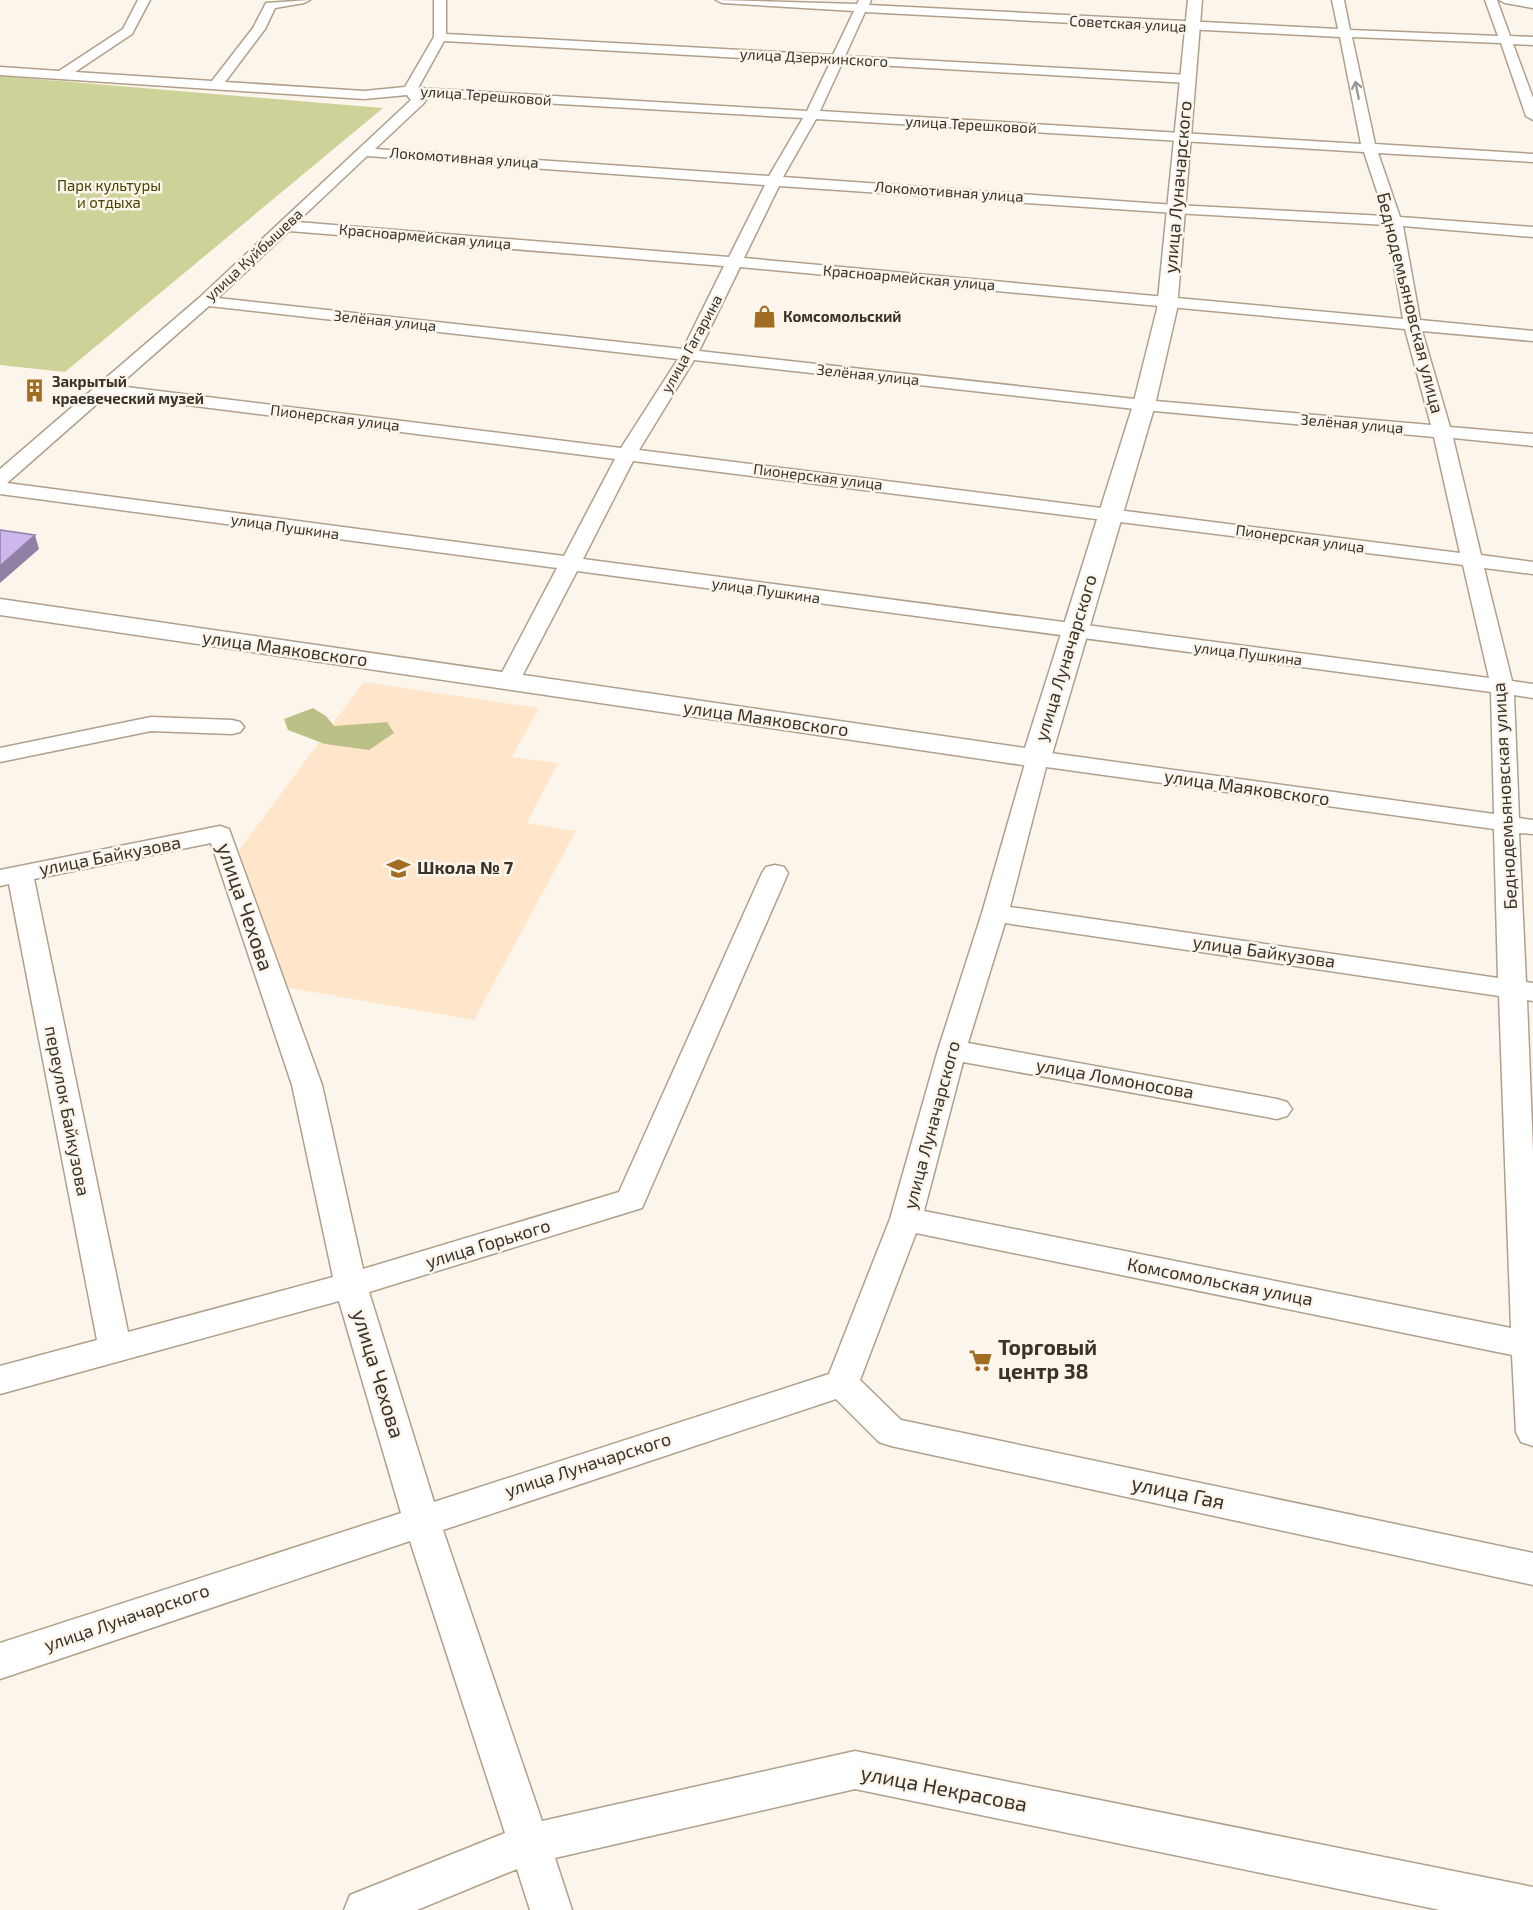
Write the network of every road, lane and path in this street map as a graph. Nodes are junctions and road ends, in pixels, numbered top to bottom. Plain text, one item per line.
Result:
1 (144, 0) edge
2 (304, 0) edge
3 (440, 0) edge
4 (722, 0) edge
5 (1195, 0) edge
6 (1338, 0) edge
7 (1491, 0) edge
8 (1504, 0) edge
9 (863, 4) edge
10 (1533, 4) edge
11 (1192, 27) junction
12 (1346, 33) junction
13 (440, 37) junction
14 (1506, 40) junction
15 (1533, 41) edge
16 (837, 59) junction
17 (0, 66) edge
18 (0, 71) edge
19 (68, 72) junction
20 (1188, 79) junction
21 (219, 81) junction
22 (410, 91) junction
23 (811, 116) junction
24 (1533, 116) edge
25 (1182, 137) junction
26 (1369, 147) junction
27 (1530, 151) edge
28 (364, 152) junction
29 (775, 179) junction
30 (1175, 210) junction
31 (1394, 221) junction
32 (285, 226) junction
33 (1533, 232) edge
34 (736, 262) junction
35 (205, 301) junction
36 (1168, 302) junction
37 (1412, 324) junction
38 (1533, 336) edge
39 (688, 356) junction
40 (102, 389) junction
41 (1144, 405) junction
42 (1442, 432) junction
43 (1533, 440) edge
44 (628, 453) junction
45 (0, 479) edge
46 (0, 488) edge
47 (1110, 514) junction
48 (1474, 562) junction
49 (570, 566) junction
50 (1533, 568) edge
51 (0, 607) edge
52 (1073, 632) junction
53 (508, 682) junction
54 (1502, 687) junction
55 (1533, 691) edge
56 (232, 727) dead end
57 (0, 755) edge
58 (1036, 758) junction
59 (1521, 826) edge
60 (220, 834) joint
61 (775, 873) dead end
62 (10, 876) edge
63 (995, 913) junction
64 (1523, 990) edge
65 (952, 1050) junction
66 (1277, 1108) dead end
67 (1526, 1156) edge
68 (906, 1218) junction
69 (351, 1285) junction
70 (1531, 1345) edge
71 (115, 1348) junction
72 (0, 1380) edge
73 (842, 1383) junction
74 (1533, 1431) edge
75 (421, 1520) junction
76 (1533, 1569) edge
77 (0, 1661) edge
78 (529, 1844) junction
79 (1533, 1908) edge
80 (365, 1910) edge
81 (551, 1910) edge

1 - 19 street
2 - 21 street
3 - 13 street, улица Куйбышева
4 - 9 street, Советская улица
5 - 11 main road, улица Луначарского
6 - 12 street, Беднодемьяновская улица
7 - 14 street
8 - 10 street
9 - 11 street, Советская улица
9 - 16 street, улица Гагарина
11 - 12 street, Советская улица
11 - 20 main road, улица Луначарского
12 - 14 street, Советская улица
26 -> 12 street, Беднодемьяновская улица
13 - 16 street, улица Дзержинского
13 - 22 street, улица Куйбышева
14 - 15 street, Советская улица
14 - 24 street
16 - 20 street, улица Дзержинского
16 - 23 street, улица Гагарина
17 - 19 street, улица Терешковой
18 - 19 street, улица Терешковой
19 - 21 street, улица Терешковой
20 - 25 main road, улица Луначарского
21 - 22 street, улица Терешковой
22 - 23 street, улица Терешковой
22 - 28 street, улица Куйбышева
23 - 25 street, улица Терешковой
23 - 29 street, улица Гагарина
25 - 26 street, улица Терешковой
25 - 30 main road, улица Луначарского
26 - 27 street, улица Терешковой
26 - 31 street, Беднодемьяновская улица
28 - 29 street, Локомотивная улица
28 - 32 street, улица Куйбышева
29 - 30 street, Локомотивная улица
29 - 34 street, улица Гагарина
30 - 31 street, Локомотивная улица
30 - 36 main road, улица Луначарского
31 - 33 street, Локомотивная улица
31 - 37 street, Беднодемьяновская улица
32 - 34 street, Красноармейская улица
32 - 35 street, улица Куйбышева
34 - 36 street, Красноармейская улица
34 - 39 street, улица Гагарина
35 - 39 street, Зелёная улица
35 - 40 street, улица Куйбышева
36 - 37 street, Красноармейская улица
36 - 41 main road, улица Луначарского
37 - 38 street, Красноармейская улица
37 - 42 street, Беднодемьяновская улица
39 - 41 street, Зелёная улица
39 - 44 street, улица Гагарина
40 - 44 street, Пионерская улица
40 - 45 street, улица Куйбышева
41 - 42 street, Зелёная улица
41 - 47 main road, улица Луначарского
42 - 43 street, Зелёная улица
42 - 48 street, Беднодемьяновская улица
44 - 47 street, Пионерская улица
44 - 49 street, улица Гагарина
46 - 49 street, улица Пушкина
47 - 48 street, Пионерская улица
47 - 52 main road, улица Луначарского
48 - 50 street, Пионерская улица
48 - 54 street, Беднодемьяновская улица
49 - 52 street, улица Пушкина
49 - 53 street, улица Гагарина
51 - 53 main road, улица Маяковского
52 - 54 street, улица Пушкина
52 - 58 main road, улица Луначарского
53 - 58 main road, улица Маяковского
54 - 55 street, улица Пушкина
54 - 59 street, Беднодемьяновская улица
56 - 57 street
58 - 59 street, улица Маяковского
58 - 63 street, улица Луначарского
59 - 64 street, Беднодемьяновская улица
60 - 62 street, улица Байкузова
60 - 69 street, улица Чехова
61 - 69 street, улица Горького
62 - 71 street, переулок Байкузова
63 - 64 street, улица Байкузова
63 - 65 street, улица Луначарского
64 - 67 street, Беднодемьяновская улица
65 - 66 street, улица Ломоносова
65 - 68 street, улица Луначарского
67 - 70 street, Беднодемьяновская улица
68 - 70 street, Комсомольская улица
68 - 73 street, улица Луначарского
69 - 71 street, улица Горького
69 - 75 street, улица Чехова
70 - 74 street, Беднодемьяновская улица
71 - 72 street, улица Горького
73 - 75 street, улица Луначарского
73 - 76 street, улица Гая
75 - 77 street, улица Луначарского
75 - 78 street, улица Чехова
78 - 79 street, улица Некрасова
78 - 80 street, улица Некрасова
78 - 81 street, улица Чехова

